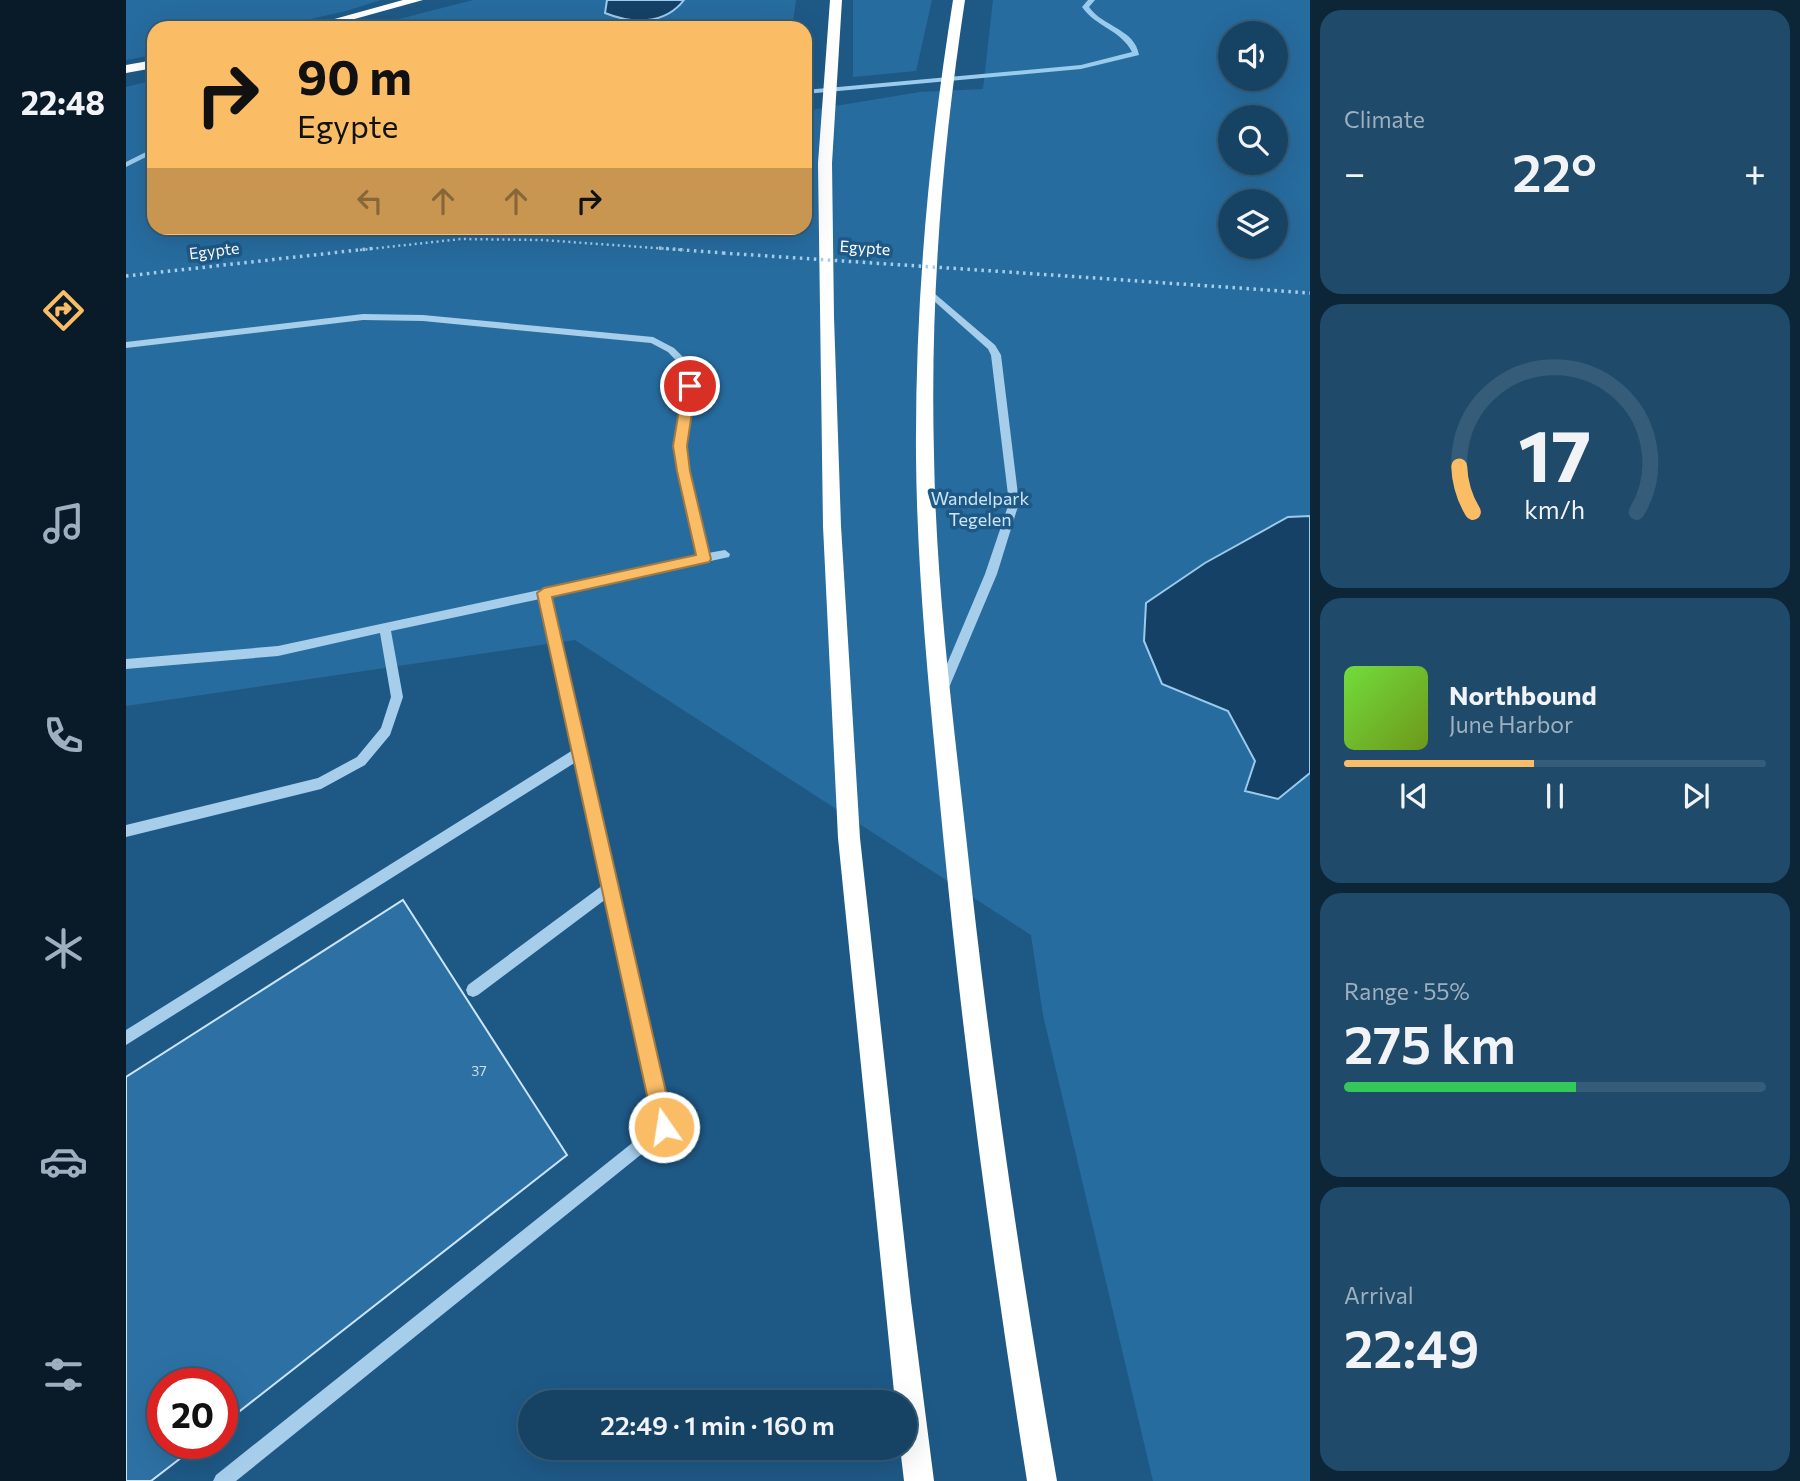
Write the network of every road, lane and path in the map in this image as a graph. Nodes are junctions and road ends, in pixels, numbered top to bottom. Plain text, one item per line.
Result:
1 (417, 0) edge
2 (836, 0) edge
3 (959, 0) edge
4 (335, 21) edge
5 (147, 65) edge
6 (126, 69) edge
7 (126, 276) edge
8 (928, 291) junction
9 (1310, 293) edge
10 (126, 345) edge
11 (725, 554) dead end
12 (704, 559) junction
13 (544, 593) junction
14 (385, 627) junction
15 (126, 664) edge
16 (940, 695) junction
17 (579, 754) junction
18 (126, 831) edge
19 (610, 888) junction
20 (473, 990) dead end
21 (126, 1038) edge
22 (222, 1481) edge
23 (919, 1481) edge
24 (1042, 1481) edge

1 - 4 highway
2 - 23 highway
3 - 8 highway
5 - 6 highway
7 - 9 path, Egypte, bridge
8 - 16 highway
8 - 16 lane
10 - 12 street
11 - 12 street
12 - 13 street
13 - 14 street
13 - 17 street
14 - 15 street
14 - 18 street
16 - 24 highway
17 - 19 street
17 - 21 street
19 - 20 street
19 - 22 street

